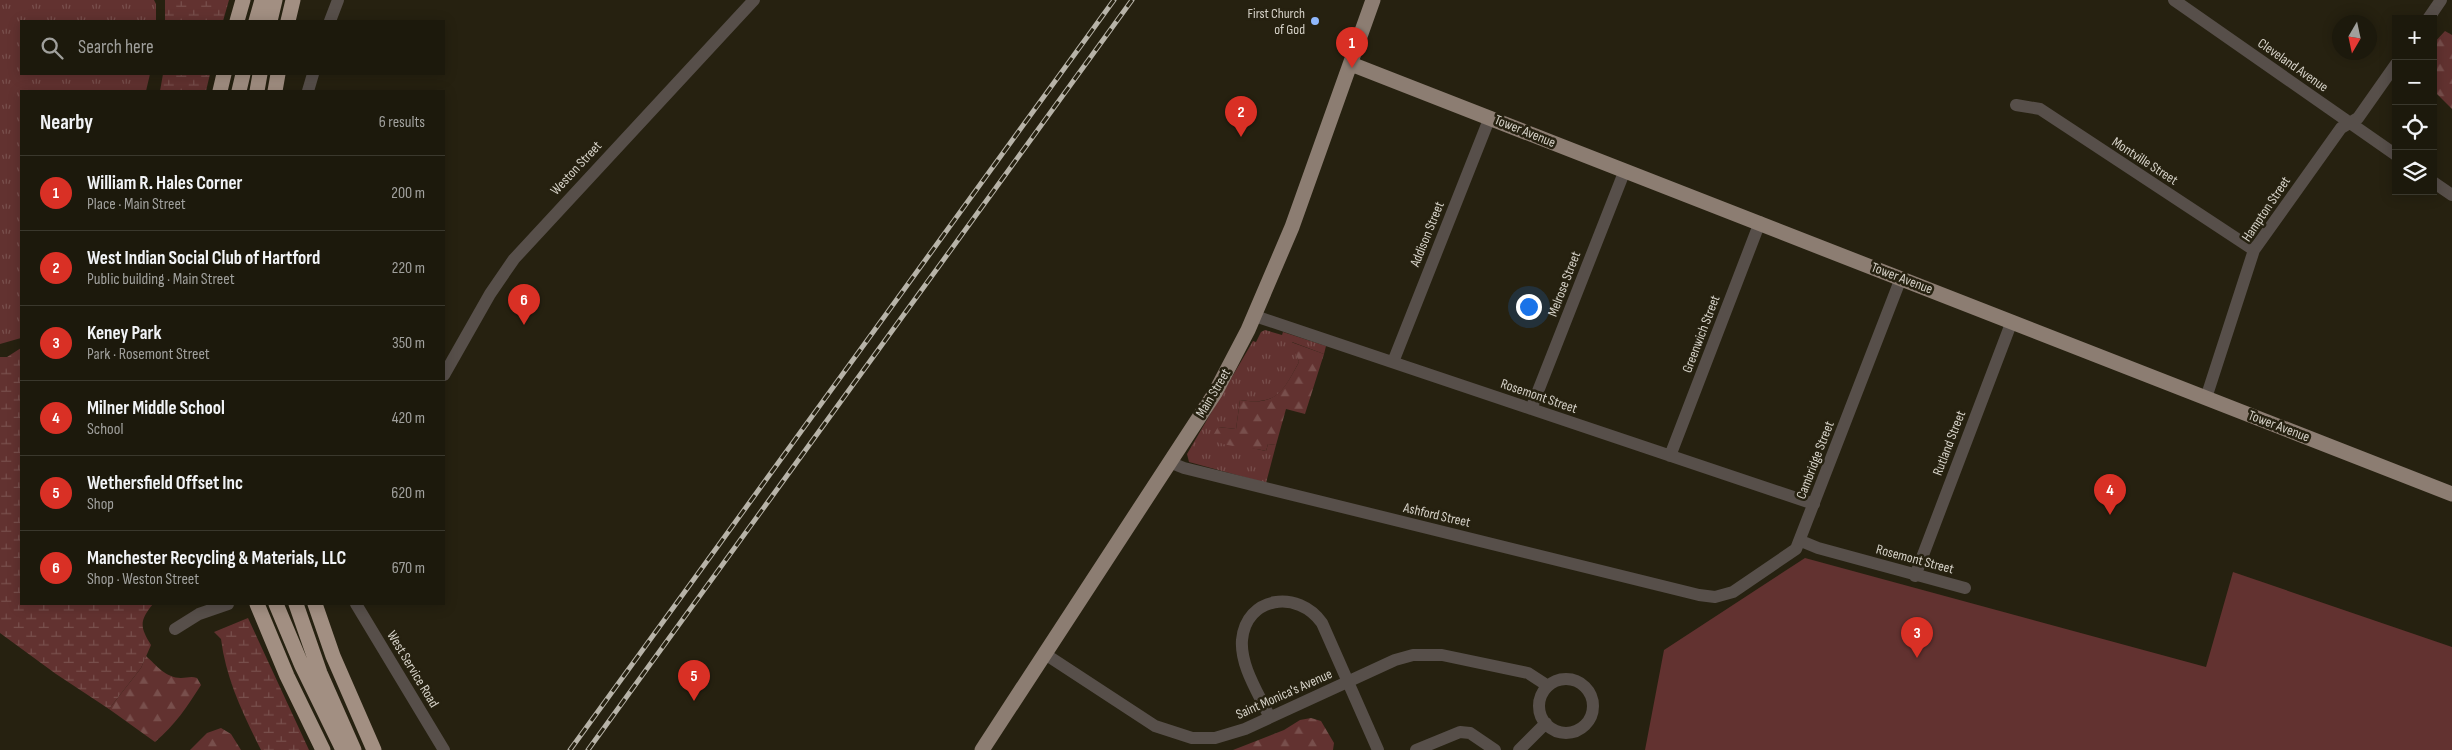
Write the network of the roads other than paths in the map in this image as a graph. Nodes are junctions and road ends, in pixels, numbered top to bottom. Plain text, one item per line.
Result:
1 (243, 0) edge
2 (262, 0) edge
3 (275, 0) edge
4 (293, 0) edge
5 (338, 0) edge
6 (754, 0) edge
7 (1373, 0) edge
8 (2174, 0) edge
9 (2440, 0) edge
10 (2429, 15) edge
11 (237, 20) edge
12 (256, 20) edge
13 (270, 20) edge
14 (288, 20) edge
15 (330, 20) edge
16 (1351, 64) junction
17 (2392, 70) edge
18 (224, 75) edge
19 (243, 75) edge
20 (260, 75) edge
21 (278, 75) edge
22 (313, 75) edge
23 (220, 90) edge
24 (239, 90) edge
25 (257, 90) edge
26 (274, 90) edge
27 (308, 90) edge
28 (2016, 105) dead end
29 (1490, 117) junction
30 (2349, 123) junction
31 (2392, 152) edge
32 (1625, 170) junction
33 (2437, 185) edge
34 (2452, 195) edge
35 (1760, 222) junction
36 (2254, 250) junction
37 (1901, 278) junction
38 (1255, 316) junction
39 (2012, 321) junction
40 (1393, 362) junction
41 (445, 373) edge
42 (2206, 398) junction
43 (1531, 409) junction
44 (1670, 456) junction
45 (1169, 462) junction
46 (2452, 494) edge
47 (1814, 504) junction
48 (1800, 541) junction
49 (1915, 576) junction
50 (1965, 588) dead end
51 (1699, 596) joint
52 (225, 605) edge
53 (296, 605) edge
54 (315, 605) edge
55 (357, 605) edge
56 (277, 606) edge
57 (259, 609) edge
58 (175, 629) dead end
59 (1045, 654) junction
60 (1347, 681) junction
61 (1548, 686) junction
62 (357, 714) junction
63 (1269, 716) junction
64 (1546, 724) junction
65 (323, 750) edge
66 (343, 750) edge
67 (354, 750) edge
68 (374, 750) edge
69 (385, 750) edge
70 (444, 750) edge
71 (982, 750) edge
72 (1378, 750) edge
73 (1416, 750) edge
74 (1495, 750) edge
75 (1519, 750) edge

1 - 11 highway
2 - 12 highway
3 - 13 highway
4 - 14 highway
5 - 15 street
6 - 41 street, Weston Street
7 - 16 main road, Main Street
8 - 30 street, Cleveland Avenue
9 - 10 street
16 - 29 main road, Tower Avenue
16 - 38 main road, Main Street
17 - 30 street, Hampton Street
18 - 23 highway
19 - 24 highway
20 - 25 highway
21 - 26 highway
22 - 27 street
28 - 36 street, Montville Street
29 - 32 main road, Tower Avenue
29 - 40 street, Addison Street
30 - 31 street, Cleveland Avenue
30 - 36 street, Hampton Street
32 - 35 main road, Tower Avenue
32 - 43 street, Melrose Street
33 - 34 street
35 - 37 main road, Tower Avenue
35 - 44 street, Greenwich Street
36 - 42 street, Hampton Street
37 - 39 main road, Tower Avenue
37 - 47 street, Cambridge Street
38 - 40 street, Rosemont Street
38 - 45 main road, Main Street
39 - 42 main road, Tower Avenue
39 - 49 street, Rutland Street
40 - 43 street, Rosemont Street
42 - 46 main road, Tower Avenue
43 - 44 street, Rosemont Street
44 - 47 street, Rosemont Street
45 - 51 street, Ashford Street
45 - 59 main road, Main Street
47 - 48 street, Cambridge Street
48 - 49 street, Rosemont Street
48 - 51 street, Cambridge Street
49 - 50 street, Rosemont Street
52 - 58 street
53 - 67 highway
54 - 62 highway
55 - 70 street, West Service Road
56 - 66 highway
57 - 65 highway
59 - 63 street, Saint Monica's Avenue
59 - 71 main road, Main Street
60 - 61 street, Saint Monica's Avenue
60 - 63 street, Saint Monica's Avenue
60 - 63 street
60 - 72 street
61 - 64 street
61 - 64 street
62 - 68 highway
62 - 69 highway
64 - 75 street
73 - 74 street

